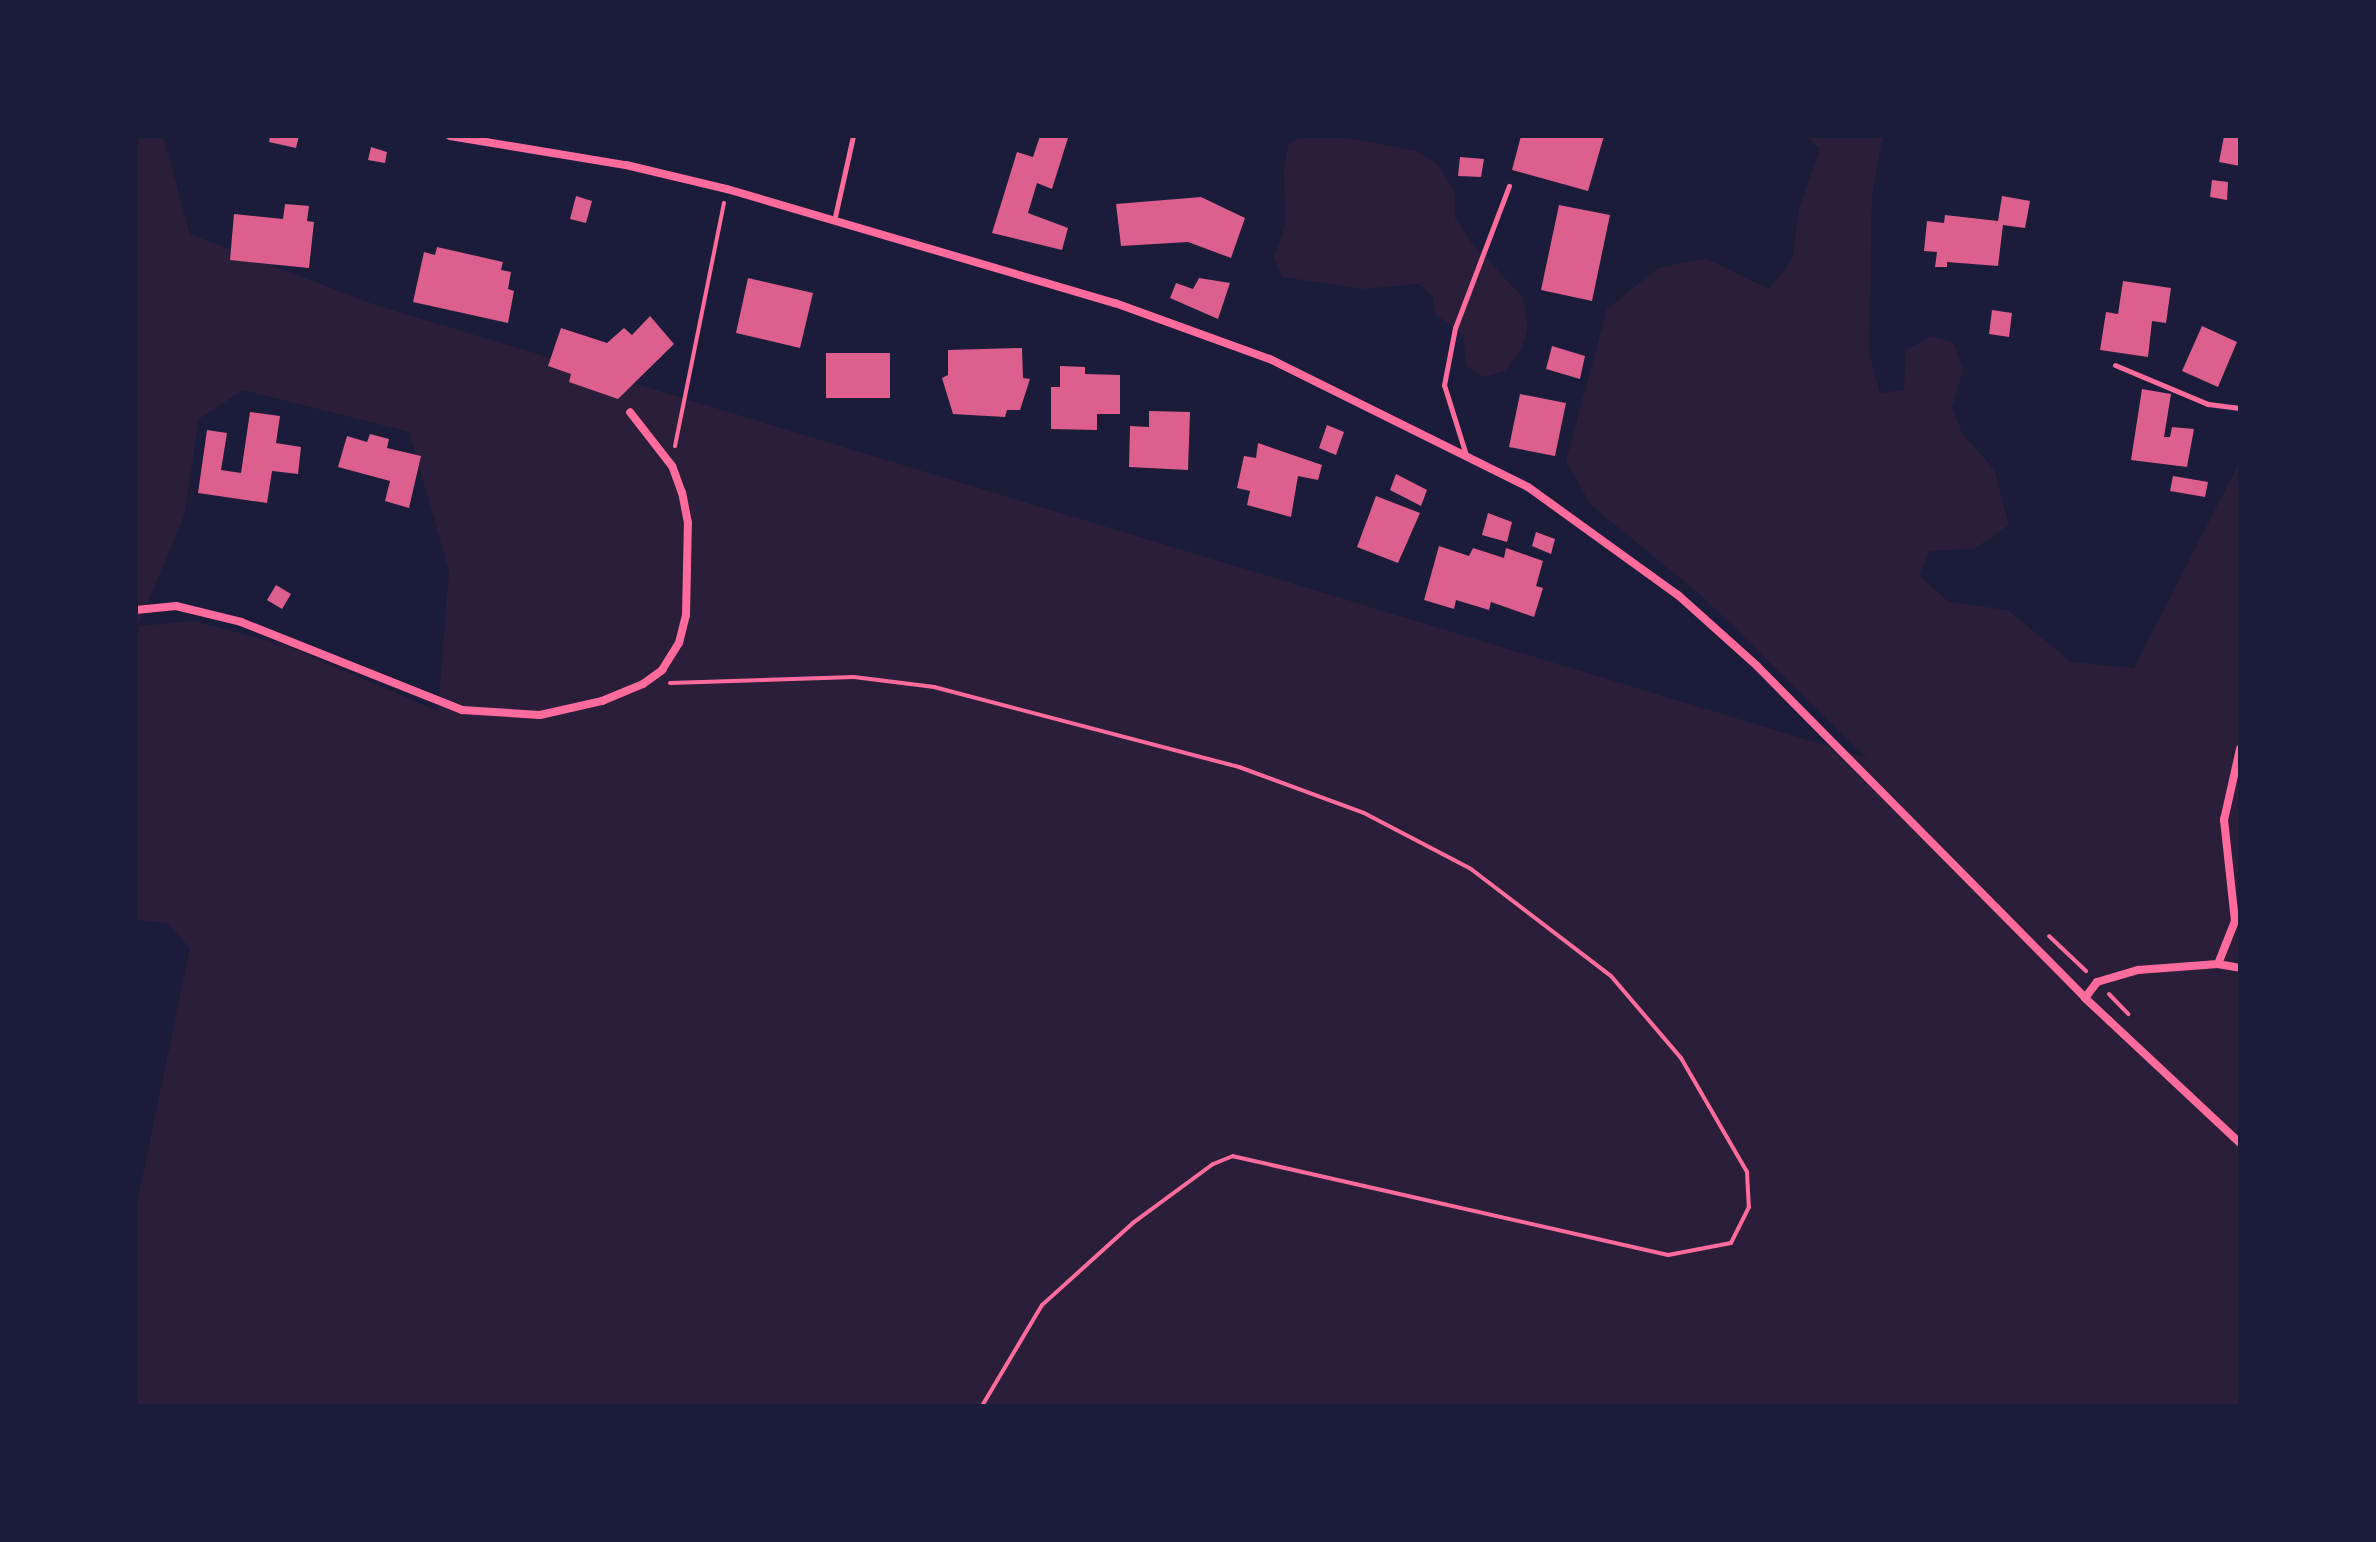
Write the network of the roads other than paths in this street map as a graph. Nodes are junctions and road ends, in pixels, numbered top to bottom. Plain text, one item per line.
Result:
1 (450, 136) edge
2 (853, 136) edge
3 (1509, 186) dead end
4 (834, 221) junction
5 (2115, 365) dead end
6 (2240, 408) edge
7 (630, 412) dead end
8 (1466, 455) junction
9 (136, 610) edge
10 (2240, 749) edge
11 (2218, 964) junction
12 (2240, 968) edge
13 (2085, 998) junction
14 (2240, 1143) edge

1 - 4 street
2 - 4 lane
3 - 8 lane
4 - 8 street
5 - 6 lane
7 - 9 street
8 - 13 street
10 - 11 street
11 - 12 street
11 - 13 street
13 - 14 street

